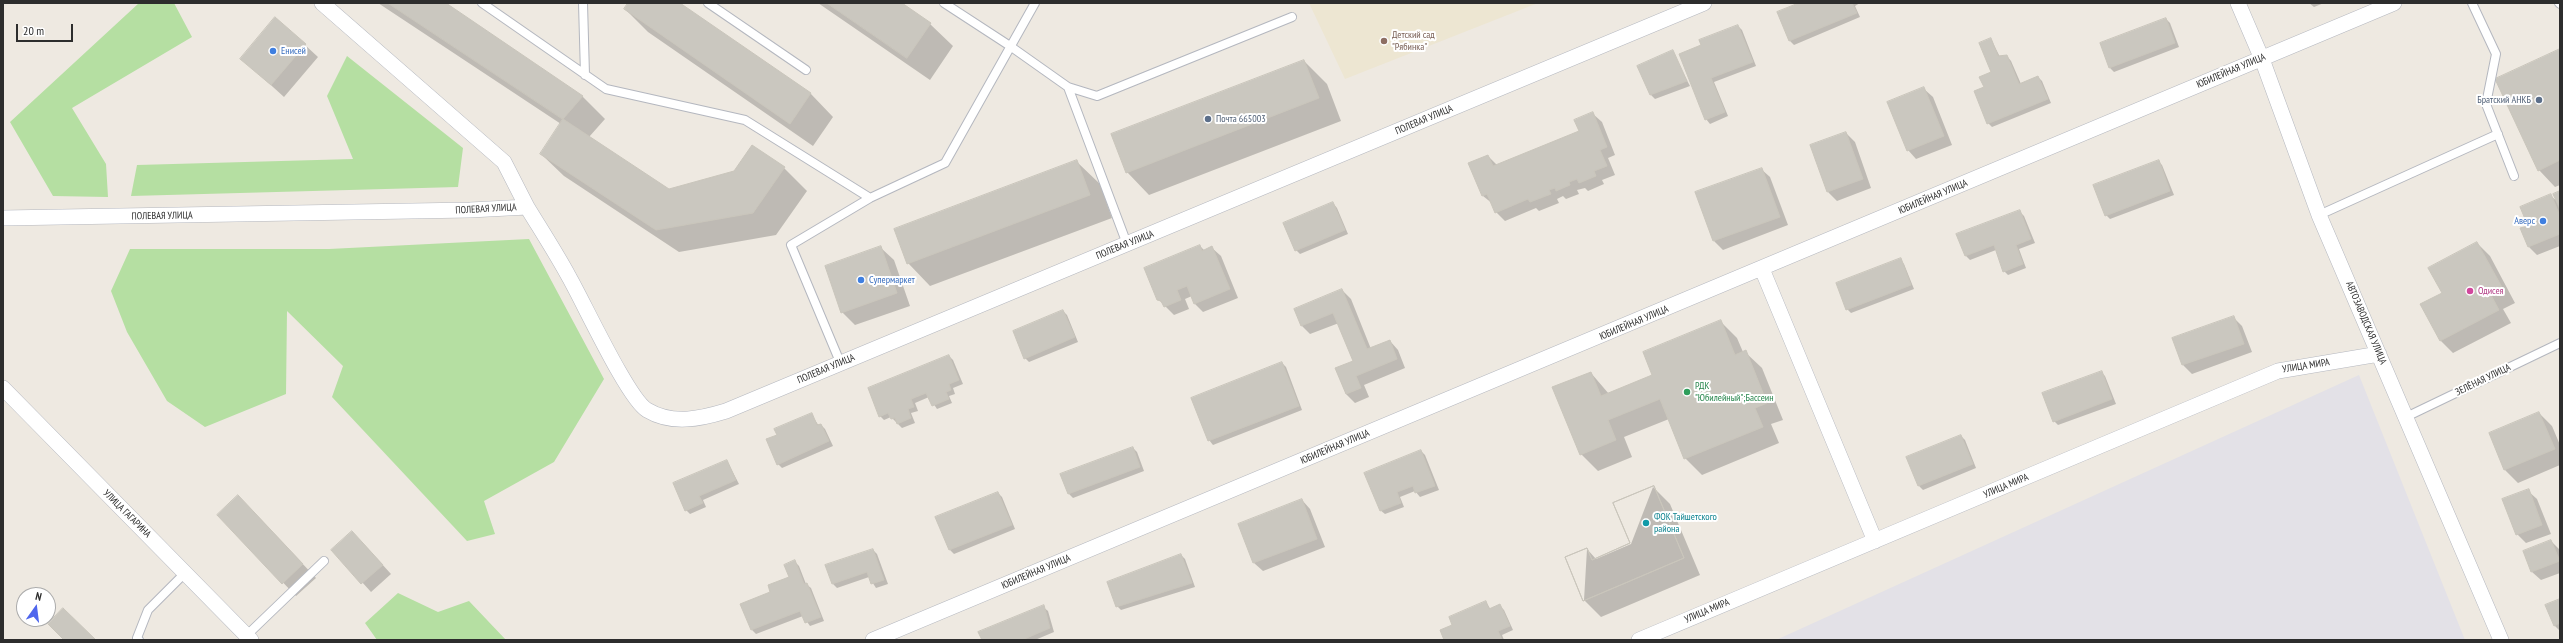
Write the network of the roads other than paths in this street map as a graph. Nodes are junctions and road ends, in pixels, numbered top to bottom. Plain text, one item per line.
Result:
1 (322, 3) edge
2 (482, 3) edge
3 (583, 3) edge
4 (708, 3) edge
5 (944, 3) edge
6 (1035, 3) edge
7 (1704, 3) edge
8 (2238, 3) edge
9 (2394, 3) edge
10 (2472, 3) edge
11 (2377, 6) edge
12 (1292, 17) dead end
13 (1010, 46) junction
14 (2262, 59) junction
15 (806, 70) dead end
16 (585, 75) junction
17 (1068, 87) junction
18 (2498, 134) junction
19 (2514, 176) dead end
20 (870, 198) junction
21 (527, 207) junction
22 (2319, 215) junction
23 (3, 218) edge
24 (1128, 244) junction
25 (1762, 269) junction
26 (2560, 343) edge
27 (2379, 354) junction
28 (840, 362) junction
29 (3, 388) edge
30 (2406, 417) junction
31 (1875, 541) junction
32 (324, 561) dead end
33 (185, 573) junction
34 (249, 638) edge
35 (139, 640) edge
36 (873, 640) edge
37 (1639, 640) edge
38 (2502, 640) edge

1 - 21 street
2 - 16 lane
3 - 16 lane
4 - 15 lane
5 - 13 lane
6 - 13 lane
7 - 24 street, ПОЛЕВАЯ УЛИЦА
8 - 14 street, АВТОЗАВОДСКАЯ УЛИЦА
9 - 11 street, ЮБИЛЕЙНАЯ УЛИЦА
10 - 18 lane
11 - 14 street, ЮБИЛЕЙНАЯ УЛИЦА
12 - 17 lane
13 - 17 lane
13 - 20 lane
14 - 22 street, АВТОЗАВОДСКАЯ УЛИЦА
14 - 25 street, ЮБИЛЕЙНАЯ УЛИЦА
16 - 20 lane
17 - 24 lane
18 - 19 lane
18 - 22 lane
20 - 28 lane
21 - 23 street, ПОЛЕВАЯ УЛИЦА
21 - 28 street, ПОЛЕВАЯ УЛИЦА
22 - 27 street, АВТОЗАВОДСКАЯ УЛИЦА
24 - 28 street, ПОЛЕВАЯ УЛИЦА
25 - 31 street
25 - 36 street, ЮБИЛЕЙНАЯ УЛИЦА
26 - 30 lane, ЗЕЛЁНАЯ УЛИЦА
27 - 30 street, АВТОЗАВОДСКАЯ УЛИЦА
27 - 31 street, УЛИЦА МИРА
29 - 33 street, УЛИЦА ГАГАРИНА
30 - 38 street, АВТОЗАВОДСКАЯ УЛИЦА
31 - 37 street, УЛИЦА МИРА
32 - 34 lane
33 - 34 street, УЛИЦА ГАГАРИНА
33 - 35 lane

